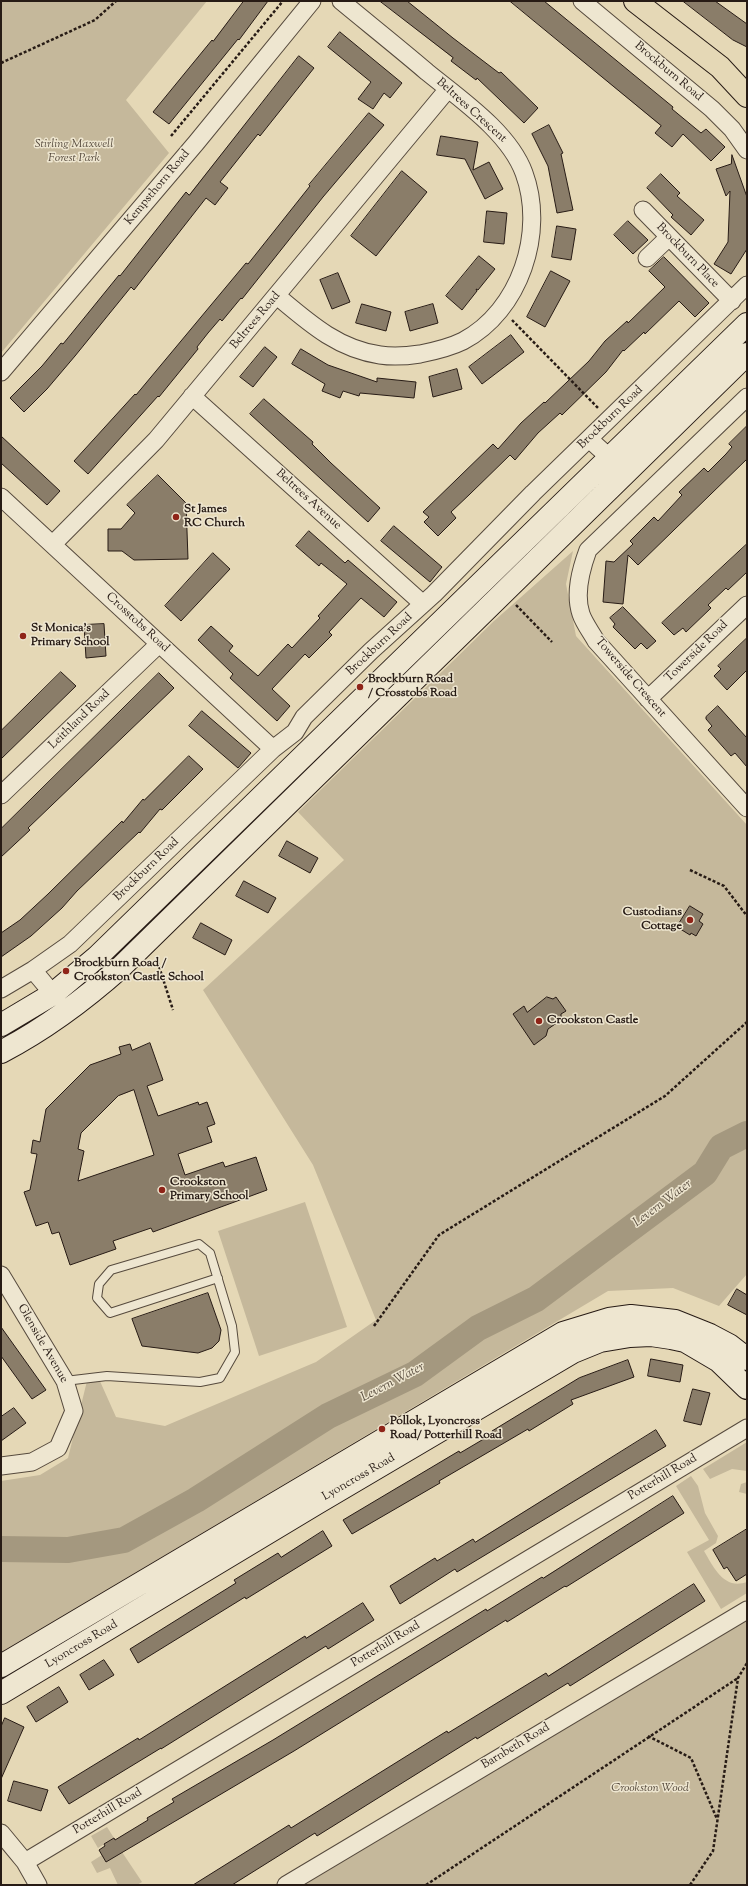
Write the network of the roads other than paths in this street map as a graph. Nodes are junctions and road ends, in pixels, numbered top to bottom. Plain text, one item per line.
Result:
1 (312, 1) edge
2 (341, 1) edge
3 (582, 1) edge
4 (635, 1) edge
5 (720, 67) junction
6 (747, 77) edge
7 (448, 89) junction
8 (747, 96) edge
9 (747, 150) edge
10 (642, 210) dead end
11 (670, 237) junction
12 (647, 258) dead end
13 (747, 285) edge
14 (277, 296) junction
15 (732, 301) junction
16 (747, 324) edge
17 (747, 354) edge
18 (1, 372) edge
19 (192, 396) junction
20 (747, 397) edge
21 (589, 439) junction
22 (610, 458) junction
23 (1, 497) edge
24 (52, 544) junction
25 (423, 604) junction
26 (747, 605) edge
27 (159, 644) junction
28 (367, 694) junction
29 (648, 699) junction
30 (382, 710) junction
31 (273, 749) junction
32 (1, 795) edge
33 (747, 808) edge
34 (33, 970) junction
35 (1, 989) edge
36 (53, 994) junction
37 (66, 1013) junction
38 (1, 1025) edge
39 (1, 1052) edge
40 (1, 1275) edge
41 (218, 1278) junction
42 (747, 1359) edge
43 (65, 1381) junction
44 (747, 1388) edge
45 (747, 1428) edge
46 (1, 1466) edge
47 (312, 1494) junction
48 (747, 1610) edge
49 (1, 1666) edge
50 (1, 1693) edge
51 (1, 1833) edge
52 (24, 1862) junction
53 (38, 1885) edge
54 (286, 1885) edge

1 - 18 street, Kempsthorn Road
2 - 7 street, Beltrees Crescent
3 - 9 street, Brockburn Road
4 - 5 main road
5 - 6 main road
5 - 8 main road
7 - 14 street, Beltrees Road
7 - 14 street, Beltrees Crescent
10 - 11 street, Brockburn Place
11 - 12 street
11 - 15 street, Brockburn Place
13 - 15 street, Brockburn Road
14 - 19 street, Beltrees Road
15 - 21 street, Brockburn Road
16 - 22 street, Brockburn Road
17 - 30 street
19 - 24 street, Beltrees Road
19 - 25 street, Beltrees Avenue
20 - 29 street, Towerside Crescent
21 - 22 street
21 - 25 street, Brockburn Road
22 - 28 street, Brockburn Road
23 - 24 street, Crosstobs Road
24 - 27 street, Crosstobs Road
25 - 31 street, Brockburn Road
26 - 29 street, Towerside Road
27 - 31 street, Crosstobs Road
27 - 32 street, Leithland Road
28 - 30 street
28 - 36 street, Brockburn Road
29 - 33 street, Towerside Crescent
30 - 37 street
31 - 34 street, Brockburn Road
34 - 35 street, Brockburn Road
34 - 36 street
36 - 37 street
36 - 38 street, Brockburn Road
37 - 39 street
40 - 43 street, Glenside Avenue
41 - 41 lane
41 - 43 lane
42 - 47 street, Lyoncross Road
43 - 46 street, Glenside Avenue
44 - 47 street, Lyoncross Road
45 - 52 street, Potterhill Road
47 - 49 street, Lyoncross Road
47 - 50 street, Lyoncross Road
48 - 54 street, Barnbeth Road
51 - 52 street
52 - 53 street

